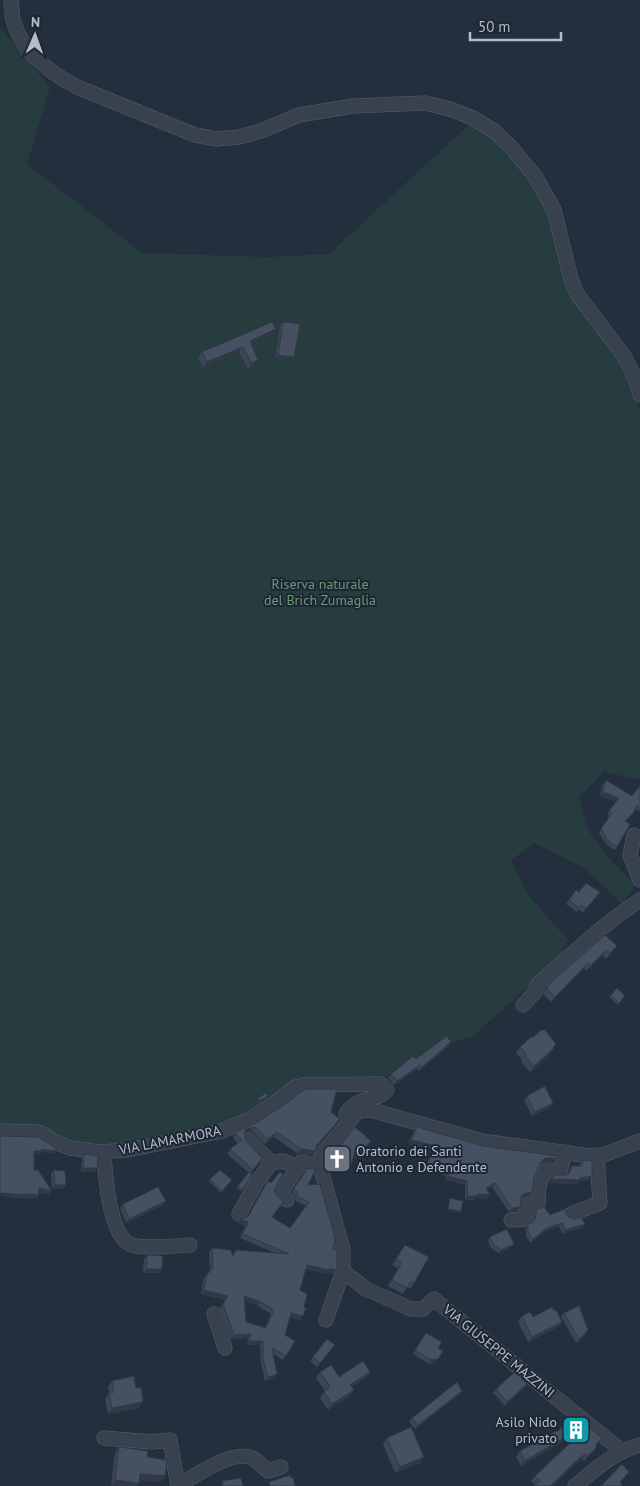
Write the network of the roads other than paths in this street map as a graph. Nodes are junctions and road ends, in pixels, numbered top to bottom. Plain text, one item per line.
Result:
1 (12, 0) edge
2 (640, 395) edge
3 (634, 835) dead end
4 (640, 880) edge
5 (640, 900) edge
6 (523, 1005) dead end
7 (346, 1124) junction
8 (0, 1131) edge
9 (249, 1140) dead end
10 (640, 1141) edge
11 (104, 1152) junction
12 (565, 1152) junction
13 (597, 1155) junction
14 (271, 1164) junction
15 (320, 1166) junction
16 (298, 1167) junction
17 (287, 1200) dead end
18 (239, 1214) dead end
19 (571, 1214) dead end
20 (511, 1220) dead end
21 (190, 1245) dead end
22 (343, 1271) junction
23 (214, 1314) dead end
24 (326, 1320) dead end
25 (225, 1348) dead end
26 (104, 1438) dead end
27 (640, 1445) edge
28 (622, 1451) junction
29 (281, 1467) dead end
30 (179, 1485) edge
31 (575, 1486) edge

1 - 2 street
3 - 4 street
5 - 6 street
7 - 11 street, VIA LAMARMORA
7 - 12 street
7 - 15 street
8 - 11 street, VIA LAMARMORA
9 - 14 street
10 - 13 street
11 - 21 street
12 - 13 street
12 - 20 street
13 - 19 street
14 - 16 street
14 - 18 street
15 - 16 street
15 - 22 street
16 - 17 street
22 - 24 street
22 - 28 street, VIA GIUSEPPE MAZZINI
23 - 25 street
26 - 30 street
27 - 28 street
28 - 31 street
29 - 30 street

